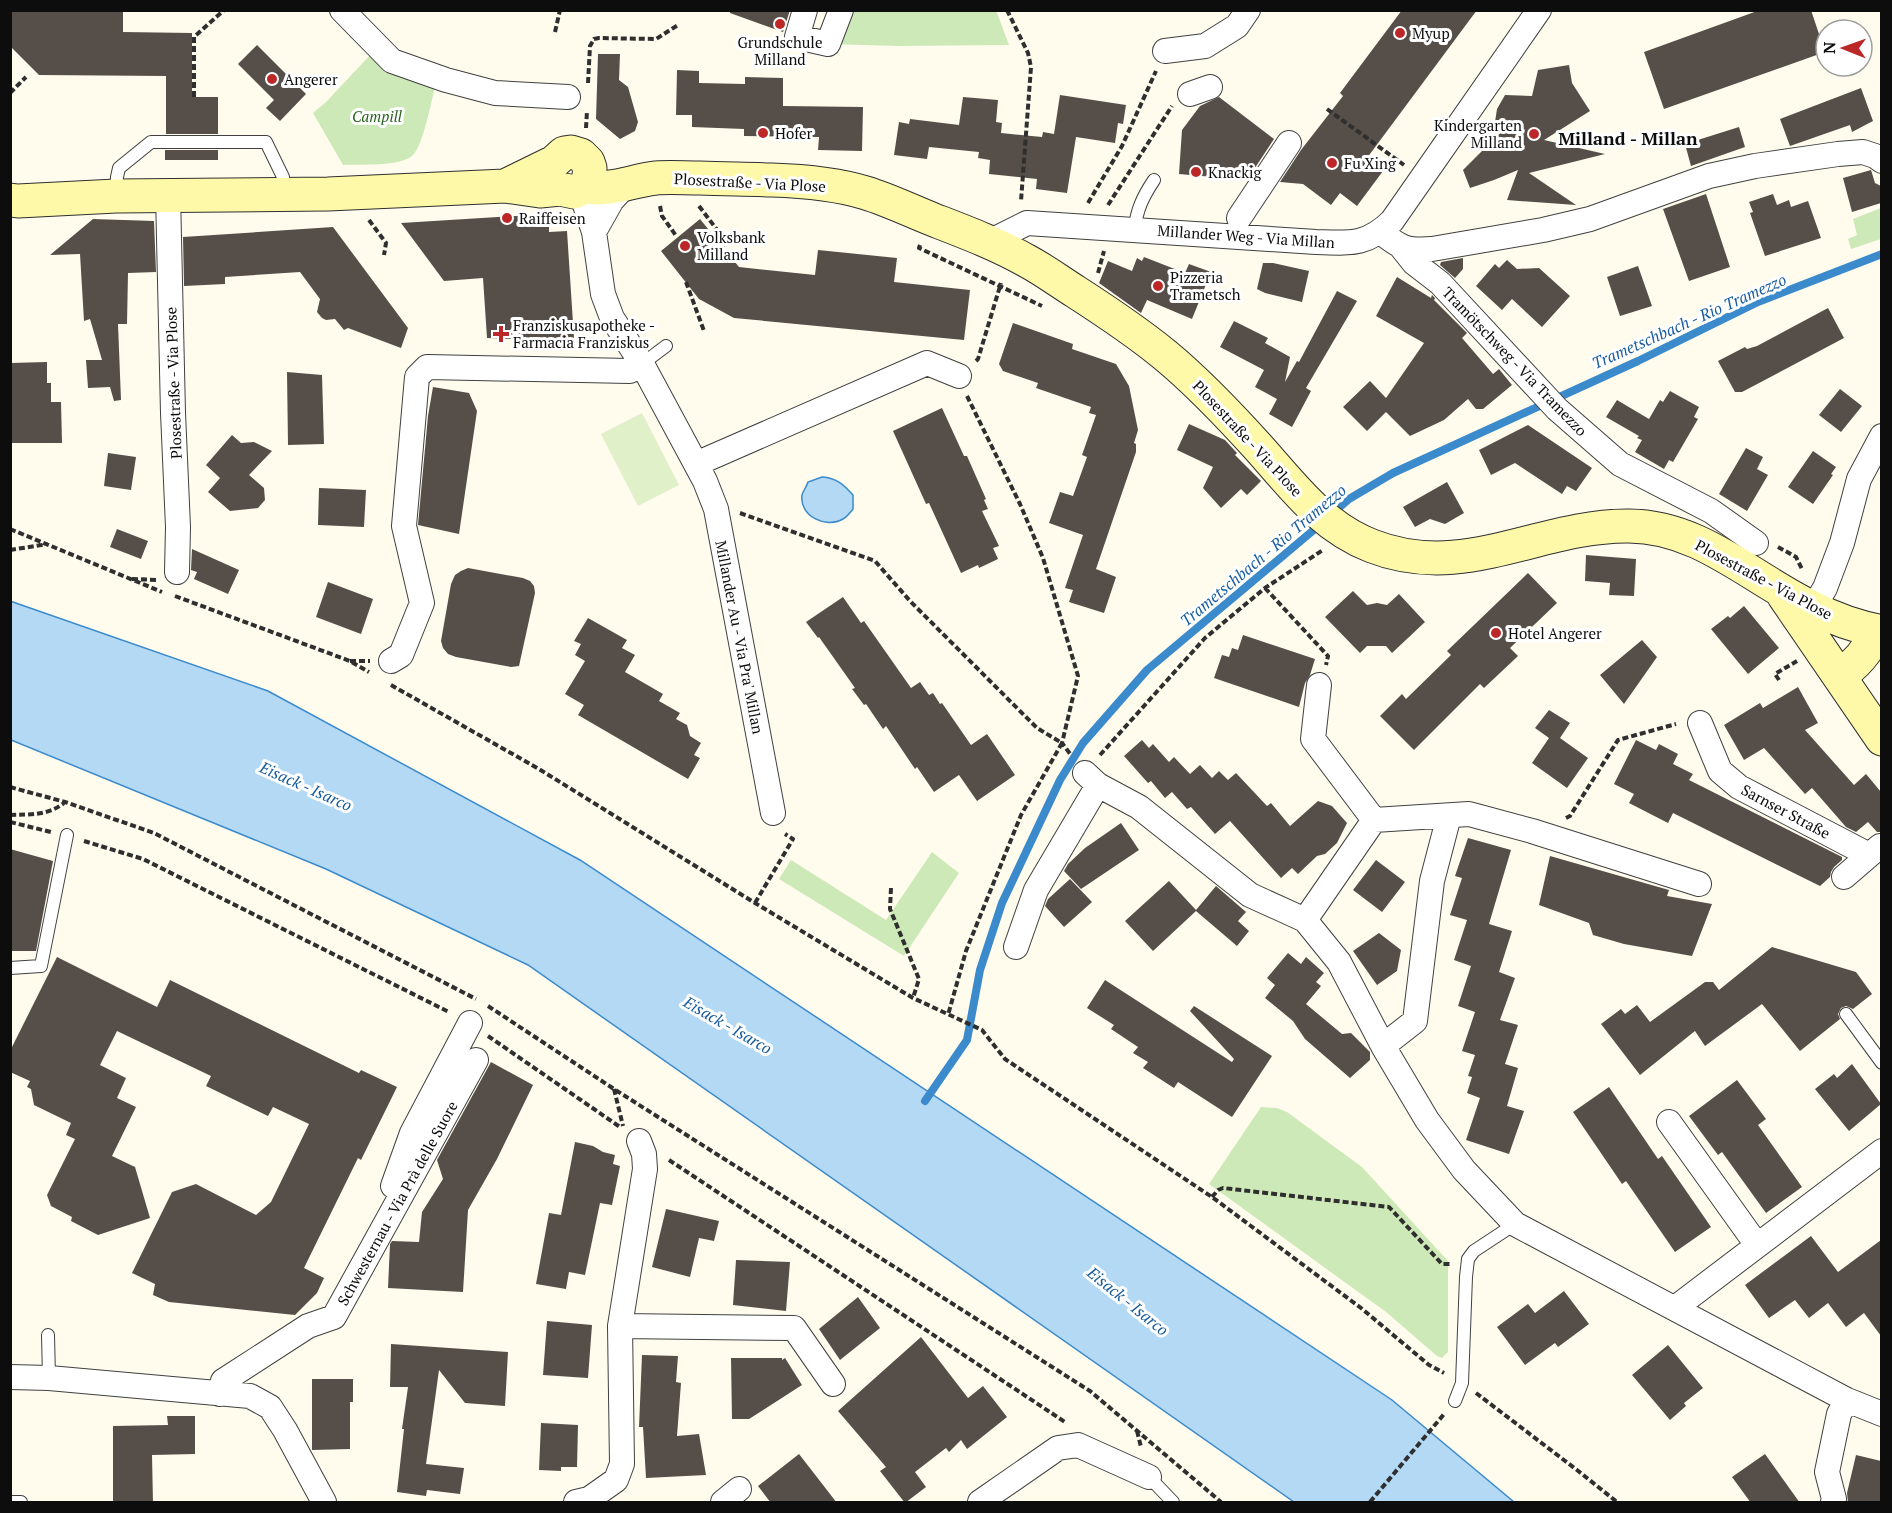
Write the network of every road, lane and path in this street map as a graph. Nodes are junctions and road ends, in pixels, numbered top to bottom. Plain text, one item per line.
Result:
1 (224, 10) edge
2 (342, 10) edge
3 (560, 10) edge
4 (806, 10) edge
5 (824, 10) edge
6 (841, 10) edge
7 (1007, 10) edge
8 (1248, 10) edge
9 (1535, 12) edge
10 (678, 25) dead end
11 (555, 32) dead end
12 (811, 46) junction
13 (1165, 51) joint
14 (26, 77) dead end
15 (10, 93) edge
16 (1191, 95) dead end
17 (581, 96) junction
18 (194, 97) dead end
19 (1327, 109) dead end
20 (1289, 143) dead end
21 (1881, 161) edge
22 (1409, 168) dead end
23 (576, 171) junction
24 (691, 178) junction
25 (1154, 180) dead end
26 (647, 186) junction
27 (168, 194) junction
28 (116, 195) junction
29 (283, 195) junction
30 (13, 202) edge
31 (1021, 205) dead end
32 (1107, 214) dead end
33 (367, 218) dead end
34 (929, 218) junction
35 (1239, 218) dead end
36 (1085, 226) junction
37 (1135, 229) junction
38 (594, 232) junction
39 (1381, 232) junction
40 (677, 237) dead end
41 (989, 242) junction
42 (723, 247) dead end
43 (1402, 248) junction
44 (384, 255) dead end
45 (1002, 279) dead end
46 (686, 282) dead end
47 (1000, 285) junction
48 (1052, 312) dead end
49 (704, 331) dead end
50 (666, 346) dead end
51 (642, 364) junction
52 (959, 376) junction
53 (1881, 436) edge
54 (696, 464) junction
55 (729, 509) dead end
56 (1333, 524) junction
57 (10, 530) edge
58 (1756, 543) dead end
59 (49, 544) junction
60 (10, 550) edge
61 (177, 572) dead end
62 (1265, 588) junction
63 (1779, 589) junction
64 (1813, 608) junction
65 (1880, 631) edge
66 (370, 672) dead end
67 (391, 672) joint
68 (1839, 676) junction
69 (1319, 685) joint
70 (1700, 723) joint
71 (1881, 739) edge
72 (1062, 743) junction
73 (1066, 748) dead end
74 (1091, 779) junction
75 (10, 787) edge
76 (10, 815) edge
77 (1449, 816) junction
78 (1570, 816) dead end
79 (1374, 820) junction
80 (776, 821) joint
81 (10, 822) edge
82 (67, 835) joint
83 (1875, 850) edge
84 (1844, 877) dead end
85 (1699, 884) dead end
86 (891, 888) dead end
87 (755, 903) junction
88 (1305, 920) junction
89 (1016, 947) dead end
90 (10, 968) edge
91 (913, 998) junction
92 (1846, 1014) dead end
93 (948, 1015) junction
94 (470, 1023) dead end
95 (1383, 1046) junction
96 (476, 1060) dead end
97 (1881, 1063) edge
98 (614, 1089) dead end
99 (1669, 1122) dead end
100 (631, 1135) joint
101 (1881, 1151) edge
102 (1212, 1197) junction
103 (1515, 1224) junction
104 (1757, 1245) junction
105 (1455, 1264) dead end
106 (1675, 1308) junction
107 (308, 1326) junction
108 (620, 1326) junction
109 (48, 1335) dead end
110 (10, 1377) edge
111 (49, 1377) junction
112 (1462, 1383) junction
113 (833, 1384) dead end
114 (220, 1394) junction
115 (1846, 1400) junction
116 (1455, 1401) joint
117 (1881, 1414) edge
118 (1149, 1477) joint
119 (10, 1502) edge
120 (21, 1503) edge
121 (324, 1503) edge
122 (576, 1503) edge
123 (980, 1503) edge
124 (1173, 1503) edge
125 (1370, 1503) edge
126 (1617, 1503) edge
127 (1833, 1503) edge

1 - 18 path
2 - 17 street
3 - 11 path
4 - 12 street
5 - 12 street
6 - 12 street
7 - 31 path
8 - 13 street
9 - 39 street
10 - 17 path
13 - 36 path
14 - 15 path
16 - 32 path
17 - 23 path
19 - 22 path
20 - 35 street
21 - 43 street
23 - 26 street, Plosestraße - Via Plose
23 - 29 street, Plosestraße - Via Plose
23 - 38 street, Millander Au - Via Pra' Millan
24 - 26 street, Plosestraße - Via Plose
24 - 34 street, Plosestraße - Via Plose
24 - 42 path
25 - 37 lane
26 - 38 street
26 - 40 path
27 - 28 street, Plosestraße - Via Plose
27 - 29 street, Plosestraße - Via Plose
27 - 61 street, Plosestraße - Via Plose
28 - 29 lane
28 - 30 street, Plosestraße - Via Plose
33 - 44 path
34 - 41 street, Plosestraße - Via Plose
34 - 47 path
36 - 37 street, Millander Weg - Via Millan
36 - 41 street, Millander Weg - Via Millan
37 - 39 street, Millander Weg - Via Millan
38 - 51 street, Millander Au - Via Pra' Millan
39 - 43 street
41 - 56 street, Plosestraße - Via Plose
43 - 58 street, Tramötschweg - Via Tramezzo
45 - 47 path
46 - 49 path
47 - 48 path
47 - 52 path
50 - 51 lane
51 - 54 street, Millander Au - Via Pra' Millan
51 - 67 street
52 - 54 street
52 - 72 path
53 - 64 street
54 - 80 street, Millander Au - Via Pra' Millan
55 - 72 path
56 - 62 path
56 - 63 street, Plosestraße - Via Plose
57 - 59 path
59 - 60 path
59 - 66 path
62 - 69 path
62 - 74 path
63 - 64 street, Plosestraße - Via Plose
63 - 68 street
64 - 65 street, Plosestraße - Via Plose
65 - 68 street
67 - 87 path
68 - 71 street
69 - 79 street
70 - 78 path
70 - 83 street, Sarnser Straße
72 - 73 path
72 - 93 path
74 - 88 street
74 - 89 street
75 - 76 path
77 - 79 street
77 - 85 street
77 - 95 street
79 - 88 street
80 - 87 path
81 - 82 path
82 - 90 lane
83 - 84 street, Sarnser Straße
86 - 91 path
87 - 91 path
88 - 95 street
91 - 93 path
92 - 97 lane
93 - 102 path
94 - 107 street
95 - 103 street
96 - 107 street, Schwesternau - Via Prà delle Suore
98 - 100 path
99 - 104 street
100 - 108 street
101 - 104 street
102 - 105 path
102 - 112 path
103 - 106 street
103 - 112 lane
104 - 106 street
106 - 115 street
107 - 114 street, Schwesternau - Via Prà delle Suore
108 - 113 street
108 - 122 street
109 - 111 lane
110 - 111 street
111 - 114 street
112 - 116 lane
112 - 126 path
114 - 121 street
115 - 117 street
115 - 127 street
116 - 125 path
118 - 123 street
118 - 124 lane
119 - 120 lane

